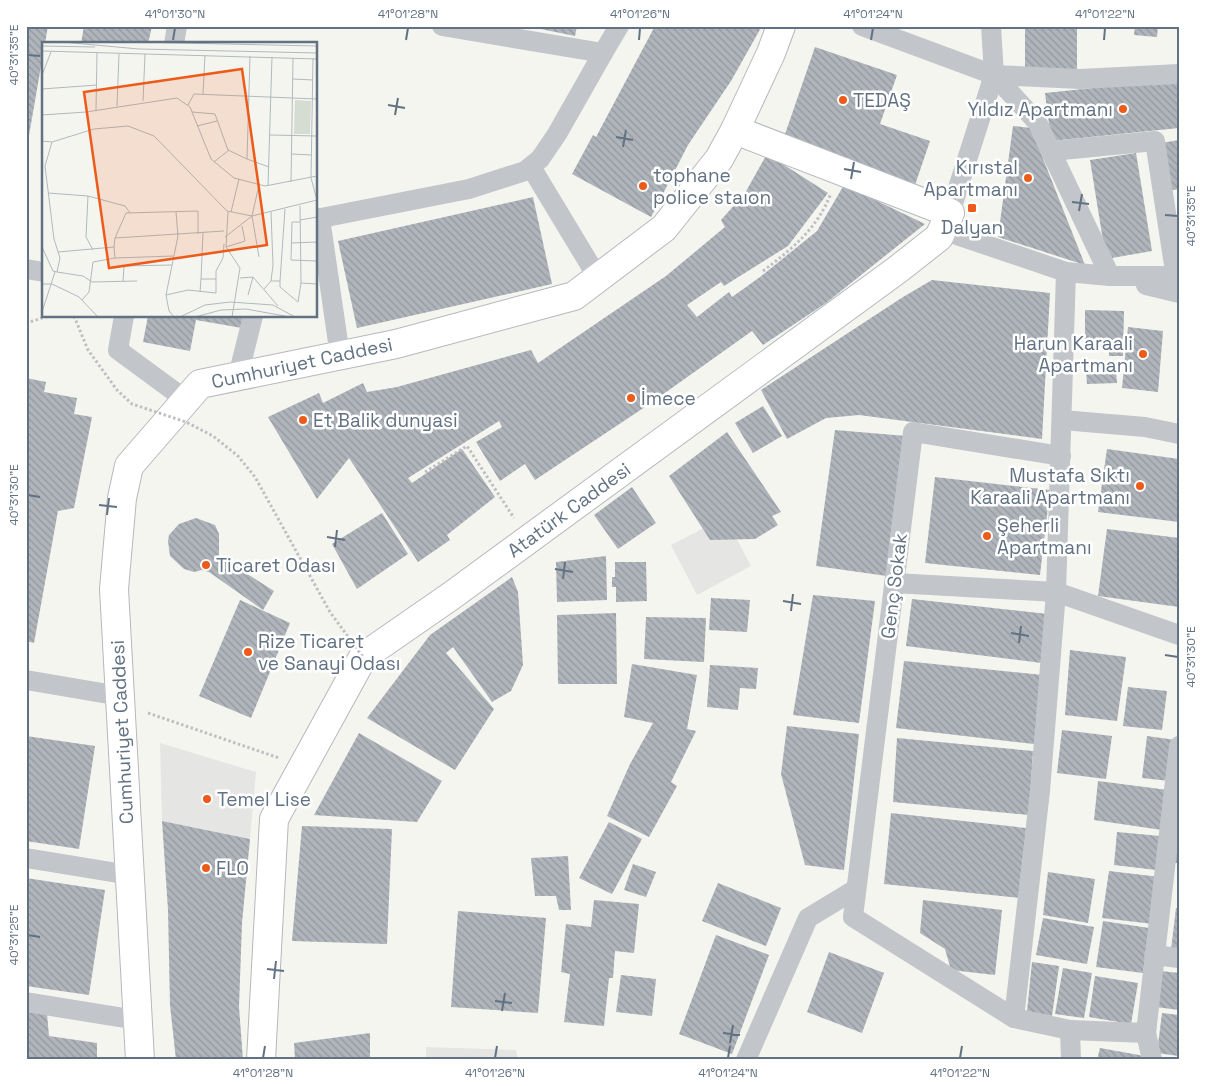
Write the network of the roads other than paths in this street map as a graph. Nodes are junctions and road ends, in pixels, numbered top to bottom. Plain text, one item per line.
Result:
1 (177, 26) edge
2 (442, 26) edge
3 (619, 26) edge
4 (781, 26) edge
5 (862, 26) edge
6 (991, 26) edge
7 (174, 42) edge
8 (603, 53) junction
9 (1179, 74) edge
10 (994, 75) junction
11 (736, 130) junction
12 (1051, 151) junction
13 (531, 167) junction
14 (318, 218) edge
15 (946, 222) junction
16 (26, 269) edge
17 (42, 272) edge
18 (1066, 272) junction
19 (1110, 276) junction
20 (598, 278) junction
21 (1178, 282) edge
22 (124, 318) edge
23 (252, 318) edge
24 (340, 356) junction
25 (238, 376) junction
26 (186, 400) junction
27 (1062, 420) junction
28 (1179, 434) edge
29 (1061, 456) junction
30 (894, 583) junction
31 (1056, 592) junction
32 (1179, 635) edge
33 (26, 680) edge
34 (120, 700) junction
35 (1179, 746) edge
36 (26, 858) edge
37 (130, 875) junction
38 (856, 889) junction
39 (1154, 955) junction
40 (1179, 958) edge
41 (26, 1002) edge
42 (1014, 1018) junction
43 (138, 1020) junction
44 (1070, 1030) junction
45 (1146, 1033) junction
46 (140, 1060) edge
47 (261, 1060) edge
48 (746, 1060) edge
49 (1071, 1060) edge
50 (1152, 1060) edge

1 - 7 street
2 - 8 street
3 - 8 street
4 - 11 street, Cumhuriyet Caddesi
5 - 10 street
6 - 10 street, Atatürk Caddesi
8 - 13 street
9 - 10 street
10 - 12 street
10 - 15 street, Atatürk Caddesi
11 - 15 street
11 - 20 street, Cumhuriyet Caddesi
12 - 19 street
12 - 21 street
13 - 14 street
13 - 20 street
14 - 24 street
15 - 18 street
15 - 47 street, Atatürk Caddesi
16 - 17 street
18 - 19 street
18 - 27 street
19 - 21 street
20 - 24 street, Cumhuriyet Caddesi
22 - 26 street
23 - 25 street
24 - 25 street, Cumhuriyet Caddesi
25 - 26 street, Cumhuriyet Caddesi
26 - 34 street, Cumhuriyet Caddesi
27 - 28 street
27 - 29 street
29 - 30 street, Genç Sokak
29 - 31 street
30 - 31 street
30 - 38 street, Genç Sokak
31 - 32 street
31 - 42 street
33 - 34 street
34 - 37 street, Cumhuriyet Caddesi
35 - 39 street
36 - 37 street
37 - 43 street, Cumhuriyet Caddesi
38 - 42 street, Genç Sokak
38 - 48 street
39 - 40 street
39 - 45 street
41 - 43 street
42 - 44 street
43 - 46 street, Cumhuriyet Caddesi
44 - 45 street
44 - 49 street
45 - 50 street

